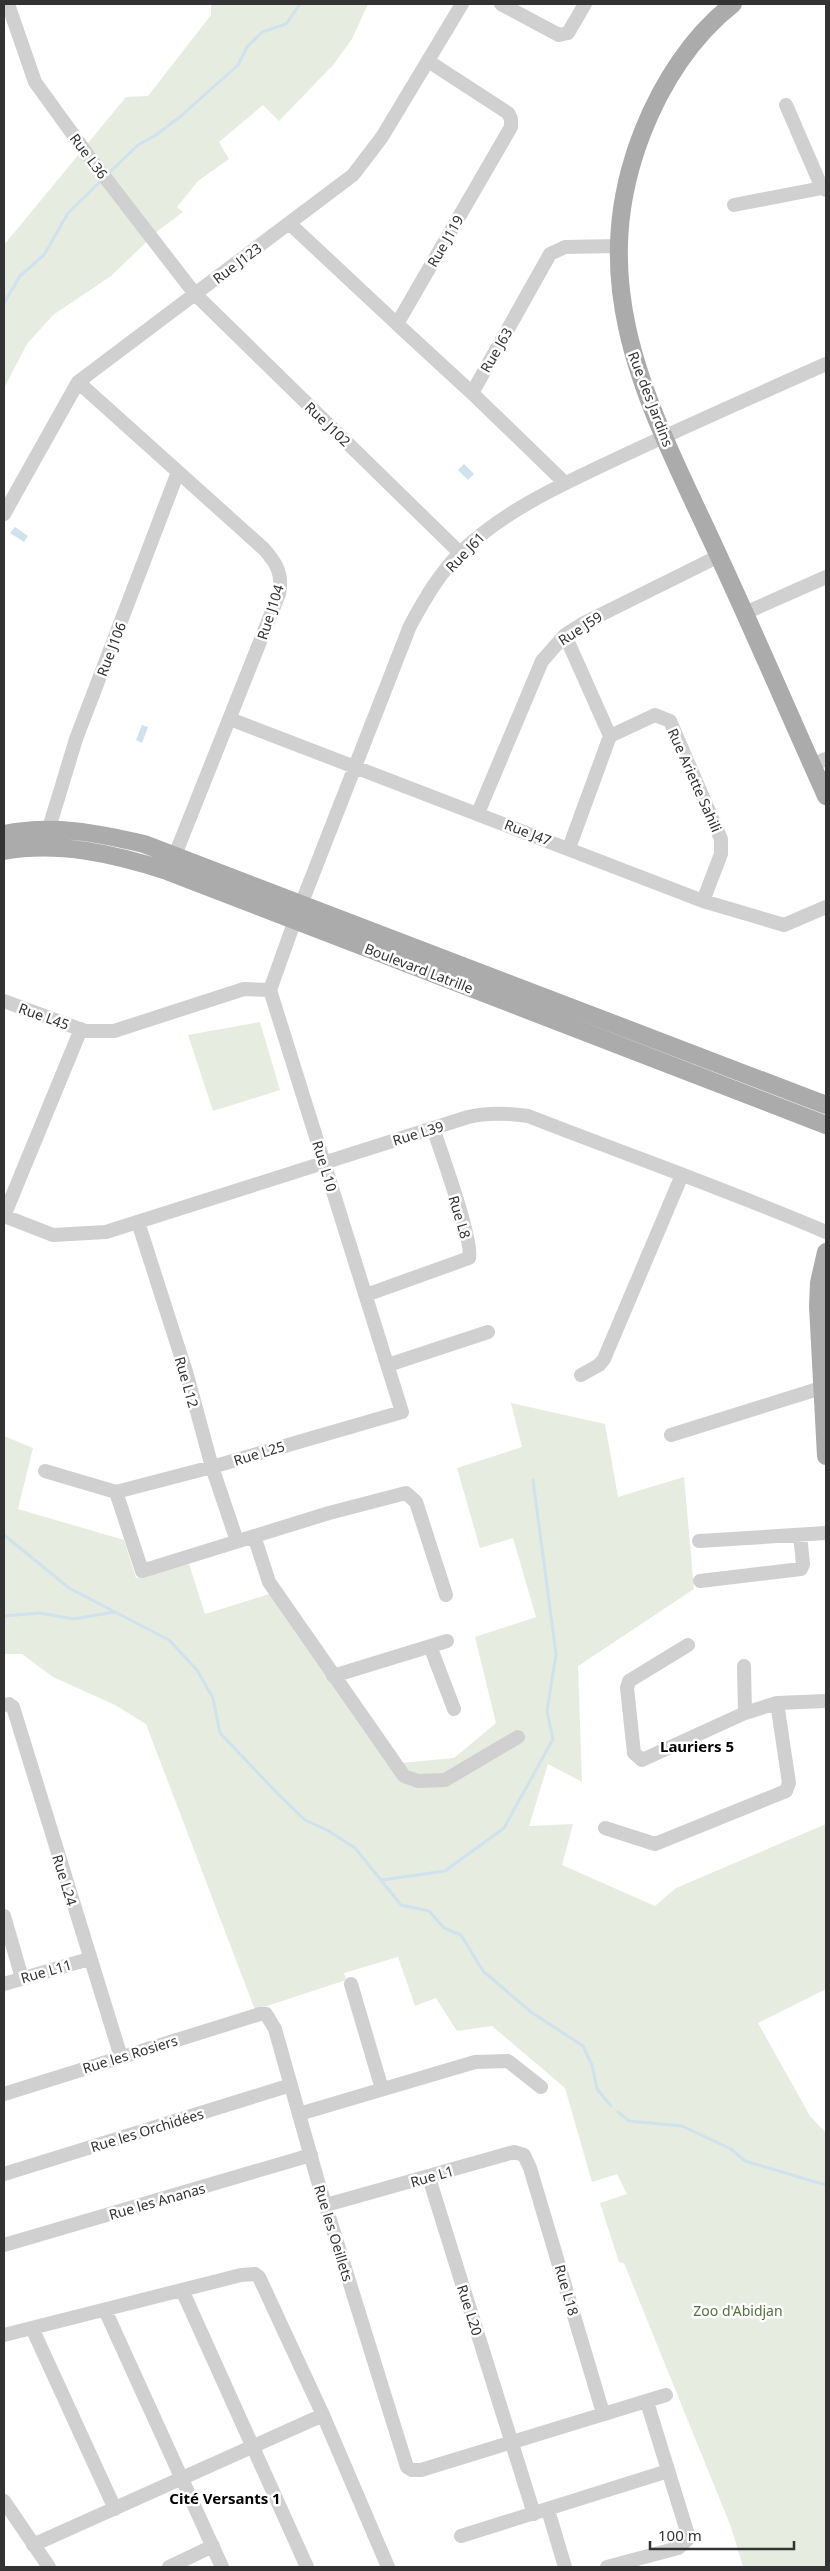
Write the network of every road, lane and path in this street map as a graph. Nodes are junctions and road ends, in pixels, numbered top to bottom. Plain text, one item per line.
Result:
1 (8, 4) edge
2 (462, 4) edge
3 (501, 4) edge
4 (585, 4) edge
5 (733, 4) edge
6 (428, 62) junction
7 (786, 105) dead end
8 (824, 189) edge
9 (734, 205) dead end
10 (290, 224) junction
11 (618, 246) junction
12 (195, 294) junction
13 (397, 324) junction
14 (826, 364) edge
15 (78, 382) junction
16 (472, 393) junction
17 (664, 436) junction
18 (178, 472) junction
19 (566, 483) junction
20 (4, 514) edge
21 (460, 553) junction
22 (719, 556) junction
23 (826, 577) edge
24 (745, 613) junction
25 (565, 635) junction
26 (230, 719) junction
27 (610, 736) junction
28 (819, 762) edge
29 (354, 767) junction
30 (826, 796) edge
31 (478, 813) junction
32 (49, 828) junction
33 (4, 834) edge
34 (569, 848) junction
35 (4, 851) edge
36 (175, 855) junction
37 (703, 901) junction
38 (826, 907) edge
39 (298, 913) junction
40 (270, 990) junction
41 (4, 1002) edge
42 (83, 1030) junction
43 (826, 1105) edge
44 (826, 1125) edge
45 (433, 1128) junction
46 (324, 1162) junction
47 (682, 1175) junction
48 (4, 1216) edge
49 (138, 1222) junction
50 (826, 1232) edge
51 (826, 1252) edge
52 (366, 1295) junction
53 (488, 1332) dead end
54 (388, 1365) junction
55 (581, 1375) dead end
56 (821, 1388) junction
57 (402, 1412) joint
58 (671, 1435) dead end
59 (826, 1456) edge
60 (212, 1467) junction
61 (45, 1471) dead end
62 (116, 1492) junction
63 (826, 1533) edge
64 (800, 1534) junction
65 (254, 1536) junction
66 (237, 1541) junction
67 (699, 1541) dead end
68 (700, 1581) dead end
69 (446, 1595) dead end
70 (447, 1641) dead end
71 (688, 1645) dead end
72 (430, 1646) junction
73 (744, 1666) dead end
74 (333, 1676) junction
75 (826, 1701) edge
76 (777, 1702) junction
77 (6, 1704) edge
78 (454, 1709) dead end
79 (745, 1714) junction
80 (518, 1737) dead end
81 (605, 1828) dead end
82 (4, 1916) edge
83 (89, 1959) junction
84 (22, 1978) junction
85 (4, 1984) edge
86 (352, 1984) dead end
87 (257, 2015) joint
88 (121, 2057) junction
89 (291, 2085) junction
90 (541, 2086) dead end
91 (382, 2089) junction
92 (4, 2094) edge
93 (299, 2114) junction
94 (311, 2155) junction
95 (530, 2168) joint
96 (4, 2174) edge
97 (428, 2178) junction
98 (326, 2205) junction
99 (4, 2244) edge
100 (182, 2290) junction
101 (105, 2310) junction
102 (32, 2328) junction
103 (4, 2335) edge
104 (666, 2395) dead end
105 (647, 2402) junction
106 (603, 2413) junction
107 (323, 2415) junction
108 (512, 2443) junction
109 (254, 2446) junction
110 (668, 2471) junction
111 (183, 2477) junction
112 (4, 2501) edge
113 (116, 2509) junction
114 (548, 2510) junction
115 (534, 2514) junction
116 (461, 2536) dead end
117 (33, 2545) junction
118 (213, 2546) junction
119 (48, 2567) edge
120 (169, 2567) edge
121 (222, 2567) edge
122 (307, 2567) edge
123 (388, 2567) edge
124 (565, 2567) edge
125 (607, 2567) edge

1 - 12 street, Rue L36
2 - 6 street, Rue J123
3 - 4 street
5 - 11 main road, Rue des Jardins
6 - 10 street, Rue J123
6 - 13 street, Rue J119
7 - 8 street
8 - 9 street
10 - 12 street, Rue J123
10 - 13 street
11 - 16 street, Rue J63
11 - 17 main road, Rue des Jardins
12 - 15 street, Rue J123
12 - 21 street, Rue J102
13 - 16 street
14 - 17 street, Rue J61
15 - 18 street, Rue J104
15 - 20 street, Rue J123
16 - 19 street
17 - 19 street, Rue J61
17 - 22 main road, Rue des Jardins
18 - 26 street, Rue J104
18 - 32 street, Rue J106
19 - 21 street, Rue J61
21 - 29 street, Rue J61
22 - 24 main road, Rue des Jardins
22 - 25 street, Rue J59
23 - 24 street
24 - 28 main road, Rue des Jardins
25 - 27 street
25 - 31 street, Rue J59
26 - 29 street, Rue J47
26 - 36 street, Rue J104
27 - 34 street
27 - 37 street, Rue Ariette Sahili
28 - 30 main road, Rue des Jardins
29 - 31 street, Rue J47
29 - 39 street, Rue J61
31 - 34 street, Rue J47
32 - 33 main road, Boulevard Latrille
32 - 36 main road, Boulevard Latrille
34 - 37 street, Rue J47
35 - 39 main road, Boulevard Latrille
36 - 39 main road, Boulevard Latrille
37 - 38 street, Rue J47
39 - 40 street
39 - 43 main road, Boulevard Latrille
39 - 44 main road, Boulevard Latrille
40 - 42 street, Rue L45
40 - 46 street, Rue L10
41 - 42 street, Rue L45
42 - 48 street
45 - 46 street, Rue L39
45 - 47 street, Rue L39
45 - 52 street, Rue L8
46 - 49 street, Rue L39
46 - 52 street, Rue L10
47 - 50 street, Rue L39
47 - 55 street
48 - 49 street, Rue L39
49 - 60 street, Rue L12
51 - 56 main road
52 - 54 street, Rue L10
53 - 54 street
54 - 57 street, Rue L10
56 - 58 street
56 - 59 main road
57 - 60 street, Rue L25
60 - 62 street, Rue L25
60 - 66 street, Rue L12
61 - 62 street
62 - 66 street
63 - 64 street
64 - 67 street
64 - 68 street
65 - 66 street
65 - 69 street
65 - 74 street
70 - 72 street
71 - 79 street
72 - 74 street
72 - 78 street
73 - 79 street
74 - 80 street
75 - 76 street
76 - 79 street
76 - 81 street
77 - 83 street, Rue L24
82 - 84 street
83 - 84 street, Rue L11
83 - 88 street, Rue L24
84 - 85 street, Rue L11
86 - 91 street
87 - 88 street, Rue les Rosiers
87 - 89 street, Rue les Oeillets
88 - 92 street, Rue les Rosiers
89 - 93 street, Rue les Oeillets
89 - 96 street, Rue les Orchidées
90 - 91 street
91 - 93 street
93 - 94 street, Rue les Oeillets
94 - 98 street, Rue les Oeillets
94 - 99 street, Rue les Ananas
95 - 97 street, Rue L1
95 - 106 street, Rue L18
97 - 98 street, Rue L1
97 - 108 street, Rue L20
98 - 108 street, Rue les Oeillets
100 - 101 street
100 - 107 street
100 - 109 street
101 - 102 street
101 - 111 street
102 - 103 street
102 - 113 street
104 - 105 street
105 - 106 street
105 - 110 street
106 - 108 street
107 - 109 street
107 - 123 street
108 - 115 street, Rue L20
109 - 111 street
109 - 122 street
110 - 114 street
110 - 125 street
111 - 113 street
111 - 118 street
112 - 117 street
113 - 117 street
114 - 115 street
114 - 124 street
115 - 116 street
117 - 119 street
118 - 120 street
118 - 121 street

